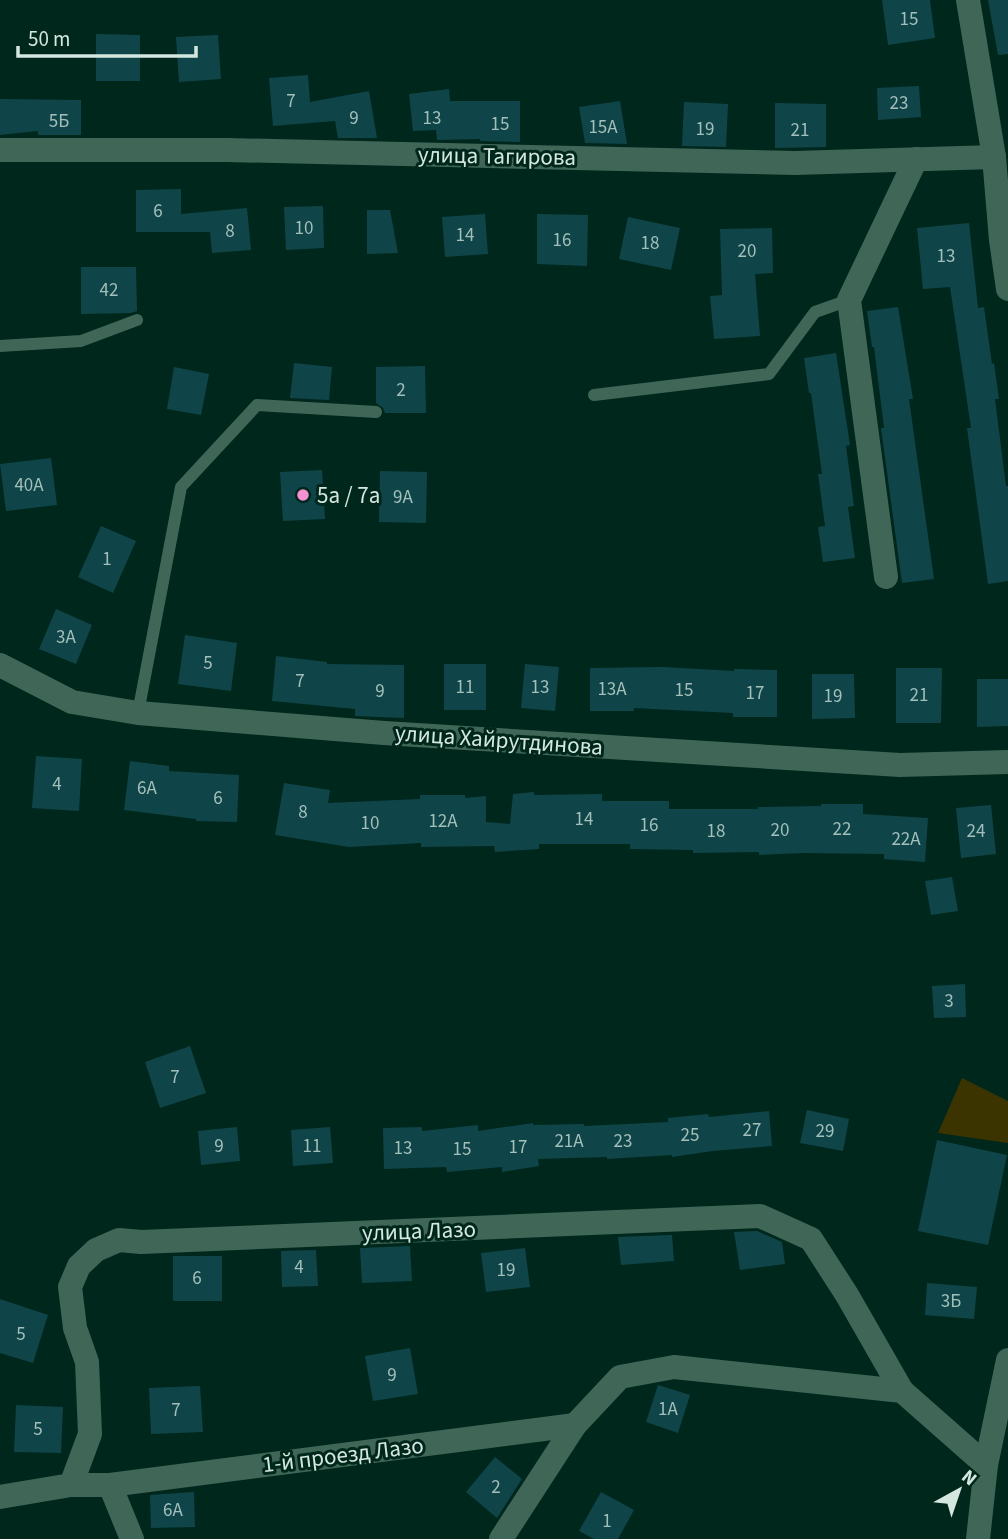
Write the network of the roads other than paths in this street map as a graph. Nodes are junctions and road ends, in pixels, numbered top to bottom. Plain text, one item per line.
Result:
1 (968, 0) edge
2 (0, 150) edge
3 (994, 157) junction
4 (916, 159) junction
5 (1008, 289) edge
6 (849, 300) junction
7 (137, 320) dead end
8 (0, 346) edge
9 (594, 395) dead end
10 (376, 412) dead end
11 (886, 577) dead end
12 (0, 665) edge
13 (138, 713) junction
14 (1008, 762) edge
15 (1008, 1360) edge
16 (902, 1391) junction
17 (575, 1425) junction
18 (986, 1465) junction
19 (71, 1485) junction
20 (110, 1485) junction
21 (0, 1497) edge
22 (132, 1539) edge
23 (501, 1539) edge
24 (978, 1539) edge

1 - 3 street
2 - 4 street, улица Тагирова
3 - 4 street, улица Тагирова
3 - 5 street
4 - 6 street
6 - 9 lane
6 - 11 street
7 - 8 lane
10 - 13 lane
12 - 13 street, улица Хайрутдинова
13 - 14 street, улица Хайрутдинова
15 - 18 street
16 - 17 street
16 - 18 street, улица Лазо
16 - 19 street, улица Лазо
17 - 20 street, 1-й проезд Лазо
17 - 23 street
18 - 24 street
19 - 20 street, 1-й проезд Лазо
19 - 21 street, 1-й проезд Лазо
20 - 22 street

